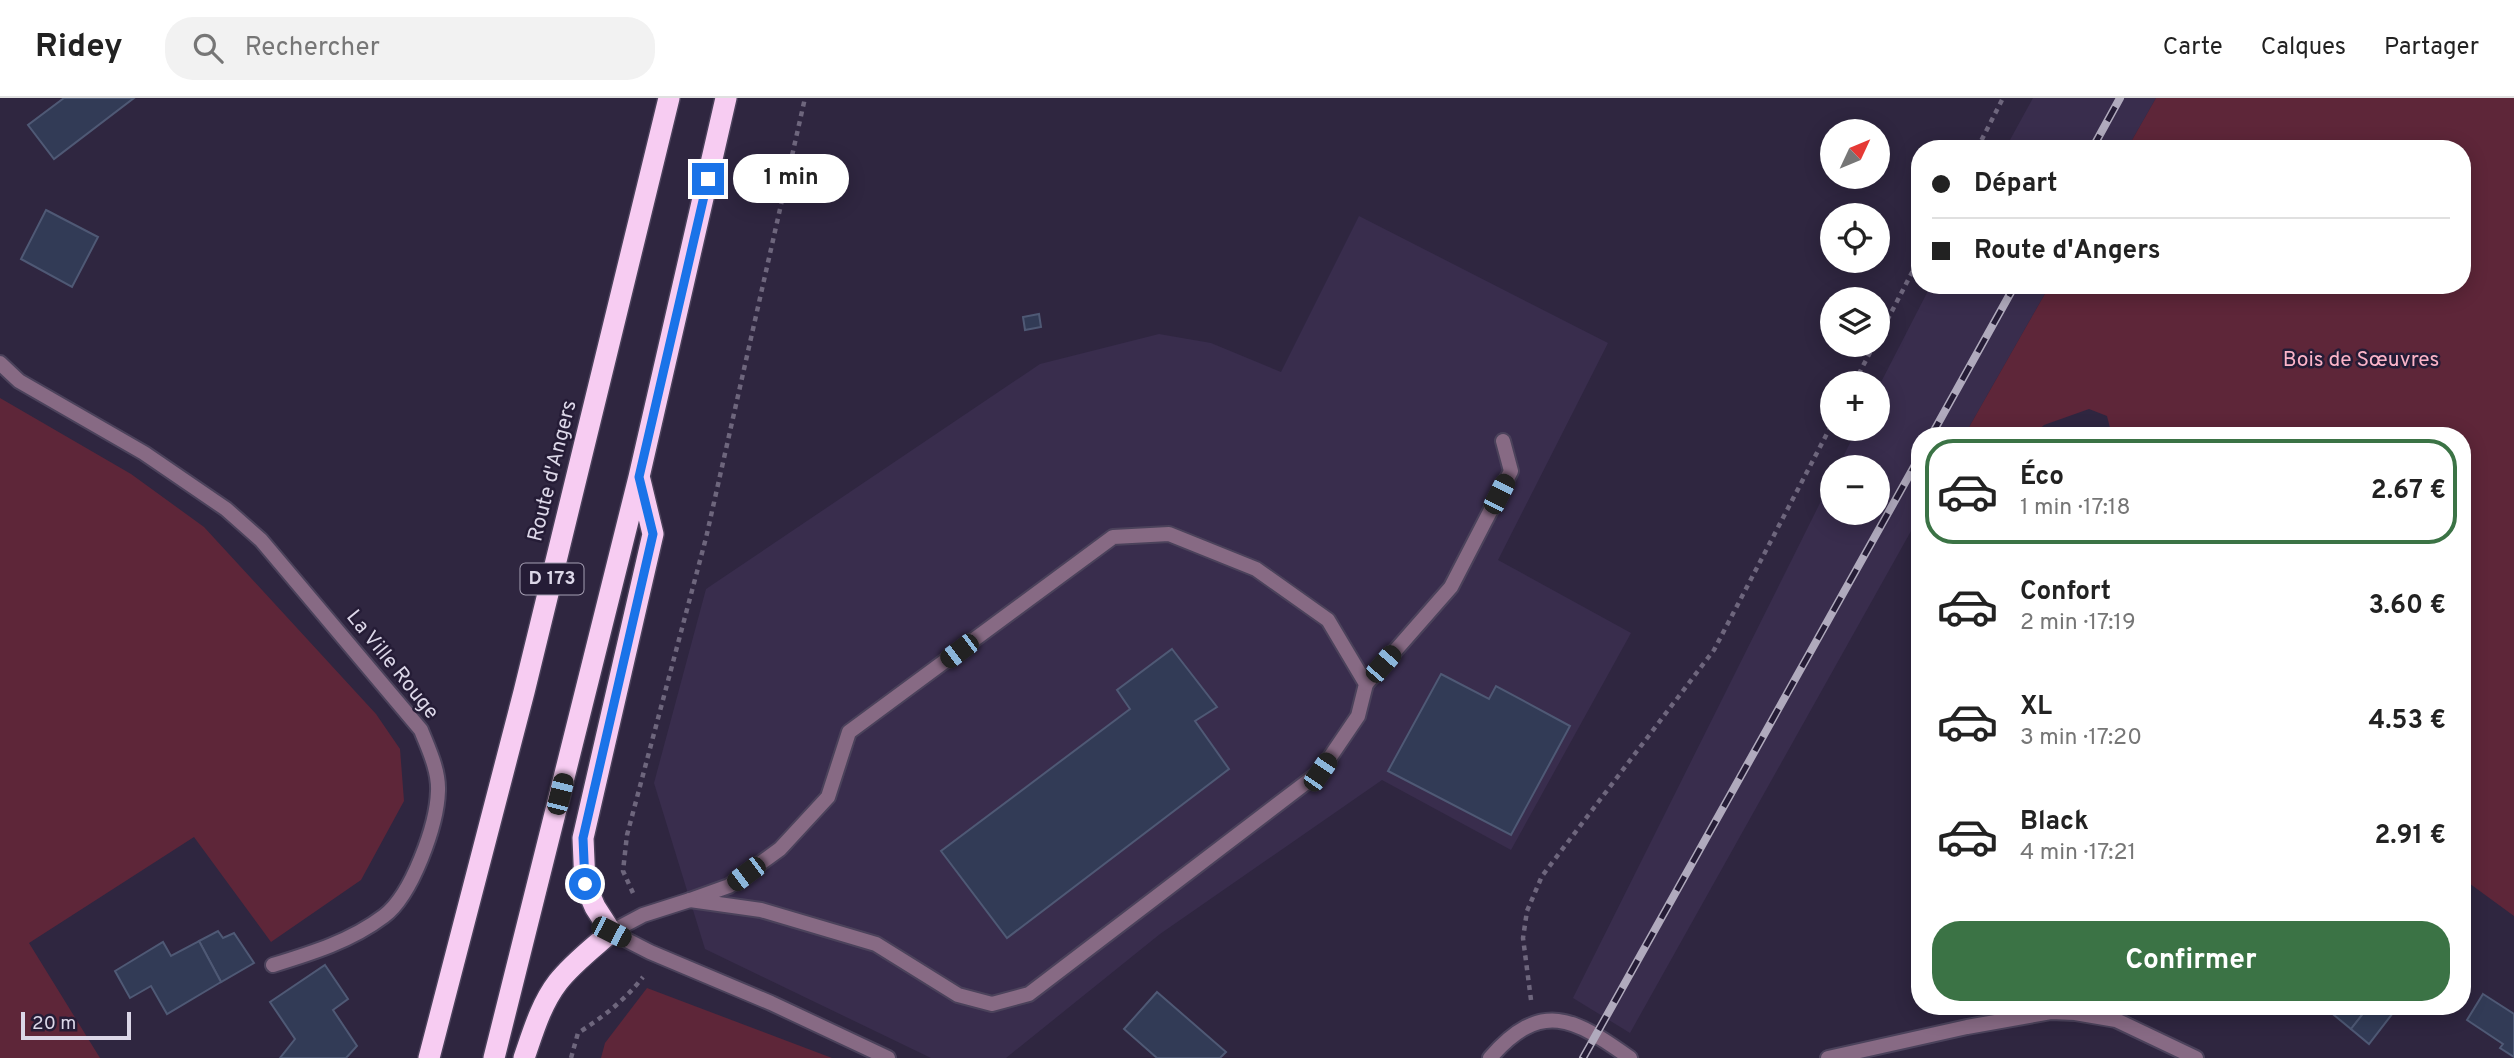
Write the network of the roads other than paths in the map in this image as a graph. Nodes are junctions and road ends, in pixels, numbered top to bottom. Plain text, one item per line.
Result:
1 (669, 98) edge
2 (726, 98) edge
3 (0, 363) edge
4 (1503, 441) dead end
5 (639, 477) junction
6 (1366, 684) junction
7 (690, 900) junction
8 (611, 932) junction
9 (272, 965) dead end
10 (2035, 1015) edge
11 (2087, 1015) edge
12 (429, 1058) edge
13 (494, 1058) edge
14 (524, 1058) edge
15 (888, 1058) edge
16 (1490, 1058) edge
17 (1630, 1058) edge
18 (1828, 1058) edge
19 (2196, 1058) edge

1 - 12 highway, Route d'Angers / D 173
2 - 5 highway, D 173
3 - 9 street, La Ville Rouge
4 - 6 street
5 - 8 highway
5 - 13 highway, D 173
6 - 7 street
6 - 7 street
7 - 8 street
8 - 14 highway
8 - 15 street
10 - 18 street
11 - 19 street
16 - 17 street

